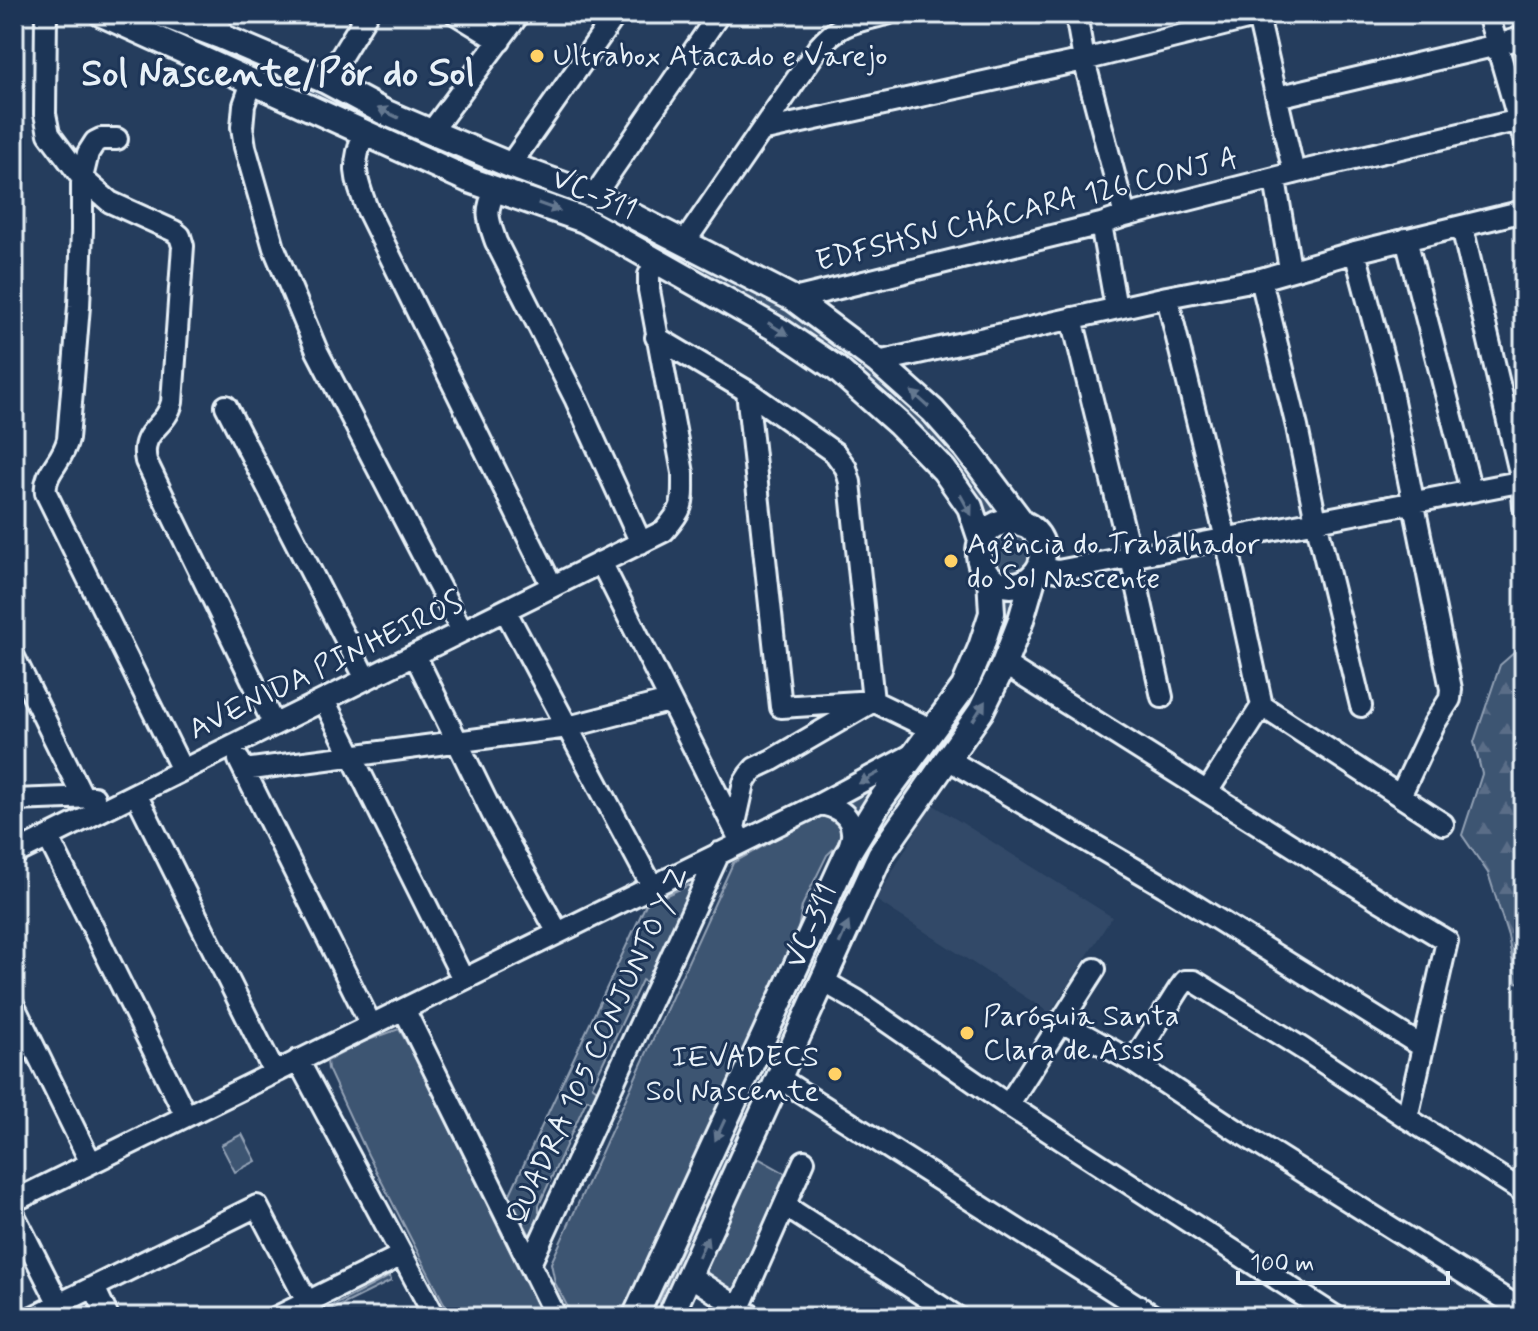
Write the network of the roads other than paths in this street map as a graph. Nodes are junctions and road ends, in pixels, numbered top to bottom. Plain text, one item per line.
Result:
1 (46, 14) edge
2 (102, 14) edge
3 (161, 14) edge
4 (367, 14) edge
5 (456, 14) edge
6 (519, 14) edge
7 (616, 14) edge
8 (719, 14) edge
9 (887, 14) edge
10 (1076, 14) edge
11 (1488, 14) edge
12 (1262, 15) edge
13 (216, 24) edge
14 (1524, 37) edge
15 (500, 41) junction
16 (1497, 45) junction
17 (1084, 60) junction
18 (326, 81) junction
19 (252, 82) junction
20 (1277, 97) junction
21 (1522, 126) edge
22 (761, 131) junction
23 (364, 133) junction
24 (434, 133) junction
25 (117, 139) dead end
26 (486, 154) junction
27 (428, 160) junction
28 (510, 165) junction
29 (1284, 176) junction
30 (82, 178) junction
31 (469, 180) junction
32 (496, 189) junction
33 (594, 196) junction
34 (1524, 211) edge
35 (1125, 216) junction
36 (1101, 224) junction
37 (1462, 227) junction
38 (1406, 239) junction
39 (684, 243) junction
40 (1355, 252) junction
41 (657, 260) junction
42 (1290, 269) junction
43 (1261, 279) junction
44 (1167, 297) junction
45 (794, 299) junction
46 (1116, 308) junction
47 (1072, 318) junction
48 (656, 337) junction
49 (878, 362) junction
50 (747, 391) junction
51 (226, 406) dead end
52 (1523, 481) edge
53 (1471, 491) junction
54 (1413, 503) junction
55 (1524, 507) edge
56 (1316, 521) junction
57 (1023, 524) junction
58 (1226, 539) junction
59 (981, 540) junction
60 (641, 543) junction
61 (1131, 558) junction
62 (601, 562) junction
63 (1037, 569) junction
64 (990, 577) junction
65 (552, 586) junction
66 (505, 610) junction
67 (462, 631) junction
68 (415, 655) junction
69 (14, 657) edge
70 (1004, 664) junction
71 (366, 679) junction
72 (1162, 697) dead end
73 (324, 700) junction
74 (669, 701) junction
75 (873, 701) junction
76 (1262, 706) junction
77 (1361, 706) dead end
78 (274, 725) junction
79 (568, 727) junction
80 (933, 730) junction
81 (456, 741) junction
82 (231, 746) junction
83 (917, 752) junction
84 (352, 755) junction
85 (946, 758) junction
86 (182, 770) junction
87 (244, 770) junction
88 (1207, 792) junction
89 (136, 794) junction
90 (1400, 796) junction
91 (83, 797) junction
92 (14, 800) edge
93 (115, 804) junction
94 (820, 804) junction
95 (1443, 824) dead end
96 (737, 835) junction
97 (48, 837) junction
98 (719, 853) junction
99 (848, 853) junction
100 (14, 854) edge
101 (652, 886) junction
102 (558, 933) junction
103 (1095, 969) dead end
104 (463, 979) junction
105 (823, 981) junction
106 (14, 1006) edge
107 (404, 1009) junction
108 (1060, 1021) junction
109 (371, 1025) junction
110 (763, 1036) junction
111 (1423, 1047) junction
112 (298, 1060) junction
113 (1133, 1062) junction
114 (274, 1072) junction
115 (779, 1078) junction
116 (1008, 1105) junction
117 (186, 1116) junction
118 (1407, 1118) junction
119 (751, 1141) junction
120 (804, 1161) dead end
121 (91, 1163) junction
122 (1524, 1192) edge
123 (14, 1201) edge
124 (785, 1206) junction
125 (14, 1215) edge
126 (681, 1216) junction
127 (402, 1255) junction
128 (530, 1264) junction
129 (690, 1276) junction
130 (94, 1287) junction
131 (59, 1304) junction
132 (311, 1310) edge
133 (673, 1311) edge
134 (1524, 1311) edge
135 (746, 1312) edge
136 (37, 1316) edge
137 (108, 1317) edge
138 (277, 1317) edge
139 (435, 1317) edge
140 (556, 1317) edge
141 (635, 1317) edge
142 (957, 1317) edge
143 (1155, 1317) edge
144 (1336, 1317) edge

1 - 30 street
2 - 19 main road, VC-311
3 - 13 main road
4 - 18 street
5 - 15 street
6 - 15 street
7 - 28 street
8 - 33 street
9 - 22 street
10 - 17 street
11 - 16 street
12 - 17 street
12 - 20 street
13 - 18 main road
14 - 16 street
15 - 24 street
16 - 20 street
16 - 21 street
17 - 22 street
17 - 35 street
24 -> 18 main road
19 - 23 main road, VC-311
19 - 67 street
20 - 29 street
21 - 29 street, EDFSHSN CHÁCARA 126 CONJ A
22 - 39 street
23 - 27 main road, VC-311
23 - 65 street
24 - 26 main road
24 - 27 main road
25 - 30 street
26 - 28 main road, VC-311
26 - 31 main road
27 - 31 main road, VC-311
28 - 33 main road, VC-311
29 - 35 street, EDFSHSN CHÁCARA 126 CONJ A
29 - 42 street
30 - 78 street
30 - 86 street
31 - 32 main road, VC-311
32 -> 41 main road, VC-311
32 - 60 street
33 - 39 main road, VC-311
34 - 37 street
35 - 36 street, EDFSHSN CHÁCARA 126 CONJ A
36 - 45 street, EDFSHSN CHÁCARA 126 CONJ A
36 - 46 street
37 - 38 street
37 - 52 street
38 - 40 street
38 - 53 street
39 - 45 main road, VC-311
40 - 42 street
40 - 54 street
41 - 48 street
41 -> 59 main road, VC-311
42 - 43 street
43 - 44 street
43 - 56 street
44 - 46 street
44 - 58 street
45 - 49 main road, VC-311
46 - 47 street
47 - 49 street
47 - 61 street
48 - 50 street
48 - 60 street, AVENIDA PINHEIROS
57 -> 49 main road, VC-311
50 - 75 street
50 - 75 street
51 - 71 street
52 - 53 street
52 - 55 street
53 - 54 street
54 - 56 street
54 - 90 street
56 - 58 street
56 - 77 street
57 - 59 main road
57 - 63 main road
58 - 61 street
58 - 76 street
59 - 64 main road
60 - 62 street, AVENIDA PINHEIROS
61 - 63 street
61 - 72 street
62 - 65 street, AVENIDA PINHEIROS
62 - 74 street
63 - 64 main road
63 - 70 main road, VC-311
64 - 80 main road, VC-311
65 - 66 street, AVENIDA PINHEIROS
66 - 67 street, AVENIDA PINHEIROS
66 - 79 street
67 - 68 street, AVENIDA PINHEIROS
68 - 71 street, AVENIDA PINHEIROS
68 - 81 street
69 - 91 street
85 -> 70 main road, VC-311
70 - 88 street
71 - 73 street, AVENIDA PINHEIROS
73 - 78 street, AVENIDA PINHEIROS
73 - 84 street
74 - 79 street
74 - 96 street
75 - 80 street
75 - 96 street
76 - 88 street
76 - 90 street
78 - 82 street, AVENIDA PINHEIROS
79 - 81 street
79 - 101 street
80 - 83 main road, VC-311
81 - 84 street
81 - 102 street
82 - 86 street, AVENIDA PINHEIROS
82 - 87 street
83 -> 94 street
83 - 99 main road, VC-311
84 - 87 street
84 - 104 street
105 -> 85 main road, VC-311
85 - 111 street
86 - 89 street, AVENIDA PINHEIROS
87 - 109 street
88 - 111 street
89 - 93 street, AVENIDA PINHEIROS
89 - 114 street
90 - 95 street
91 - 92 street
91 - 93 street
93 - 97 street, AVENIDA PINHEIROS
94 - 96 street
94 - 99 street
96 - 98 street
97 - 100 street, AVENIDA PINHEIROS
97 - 117 street
98 - 101 street
98 - 128 street, QUADRA 105 CONJUNTO Y Z
99 - 110 main road, VC-311
101 - 102 street
102 - 104 street
103 - 108 street
104 - 107 street
105 - 115 main road, VC-311
105 - 116 street
106 - 121 street
107 - 109 street
107 - 128 street
108 - 113 street
108 - 116 street
109 - 112 street
110 - 119 main road
110 -> 126 main road, VC-311
111 - 118 street
112 - 114 street
112 - 127 street
113 - 118 street
113 - 134 street
114 - 117 street
115 - 119 main road, VC-311
115 - 143 street
116 - 144 street
117 - 121 street
118 - 122 street
129 -> 119 main road, VC-311
120 - 124 street
121 - 123 street
124 - 135 street
124 - 142 street
125 - 131 street
126 - 133 main road
126 - 141 main road, VC-311
127 - 132 street
127 - 139 street
128 - 140 street
129 - 133 main road, VC-311
129 - 135 street
130 - 131 street
130 - 132 street
130 - 137 street
131 - 136 street
132 - 138 street

